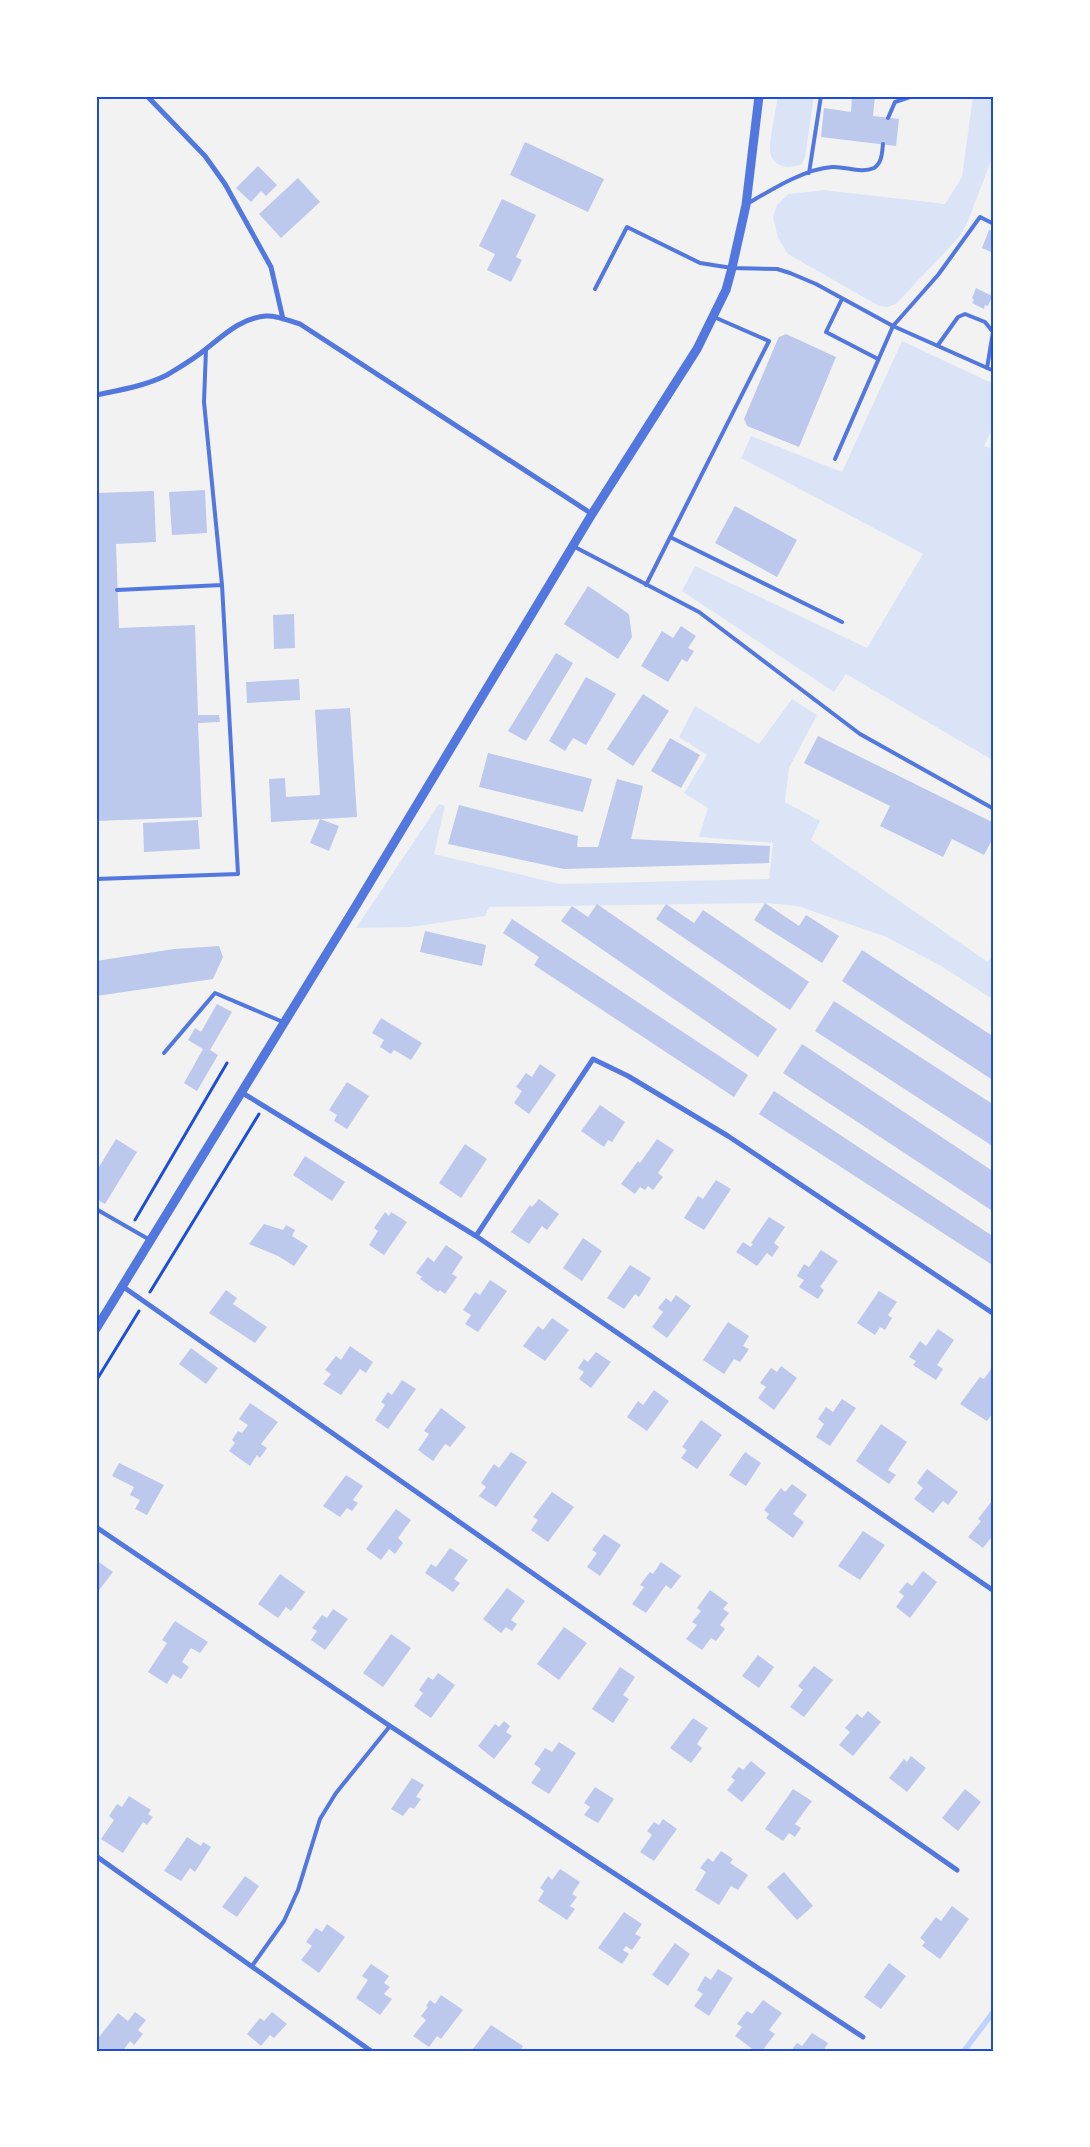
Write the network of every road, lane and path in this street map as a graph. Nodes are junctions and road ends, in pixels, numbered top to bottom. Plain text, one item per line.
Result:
1 (147, 96) edge
2 (759, 96) edge
3 (821, 96) edge
4 (913, 96) edge
5 (888, 118) dead end
6 (883, 144) dead end
7 (809, 173) junction
8 (746, 205) junction
9 (994, 224) edge
10 (732, 268) junction
11 (595, 288) dead end
12 (842, 299) junction
13 (714, 317) junction
14 (283, 319) junction
15 (893, 326) junction
16 (938, 345) junction
17 (206, 349) junction
18 (878, 358) junction
19 (987, 368) junction
20 (994, 371) edge
21 (96, 395) edge
22 (835, 459) dead end
23 (592, 514) junction
24 (670, 537) junction
25 (573, 546) junction
26 (646, 584) junction
27 (222, 585) junction
28 (117, 590) dead end
29 (842, 622) dead end
30 (994, 809) edge
31 (96, 879) edge
32 (284, 1023) junction
33 (164, 1053) dead end
34 (227, 1063) dead end
35 (241, 1092) junction
36 (264, 1106) junction
37 (96, 1209) edge
38 (130, 1227) junction
39 (476, 1236) junction
40 (150, 1240) junction
41 (122, 1286) junction
42 (144, 1302) junction
43 (994, 1314) edge
44 (96, 1329) edge
45 (96, 1380) edge
46 (96, 1527) edge
47 (994, 1591) edge
48 (390, 1726) junction
49 (96, 1856) edge
50 (957, 1870) dead end
51 (252, 1966) junction
52 (863, 2037) dead end
53 (371, 2051) edge

1 - 14 street
2 - 8 street
3 - 7 lane
4 - 5 lane
6 - 7 lane
7 - 8 lane
8 - 10 street
9 - 15 lane
10 - 11 lane
10 - 12 lane
10 - 13 street
12 - 15 lane
12 - 18 lane
13 - 23 street
13 - 24 lane
14 - 17 street
14 - 23 street
15 - 16 lane
15 - 18 lane
16 - 19 lane
16 - 19 lane
17 - 21 street
17 - 27 lane
18 - 22 lane
19 - 20 lane
23 - 25 street
24 - 26 lane
24 - 29 lane
25 - 26 lane
25 - 32 street
26 - 30 lane
27 - 28 lane
27 - 31 lane
32 - 33 lane
32 - 35 street
34 - 38 path
35 - 36 street
35 - 40 street
36 - 39 street
36 - 42 path
37 - 38 lane
38 - 40 lane
39 - 43 street
39 - 47 street
40 - 41 street
41 - 42 street
41 - 44 street
42 - 45 path
42 - 50 street
46 - 48 street
48 - 51 lane
48 - 52 street
49 - 51 street
51 - 53 street

